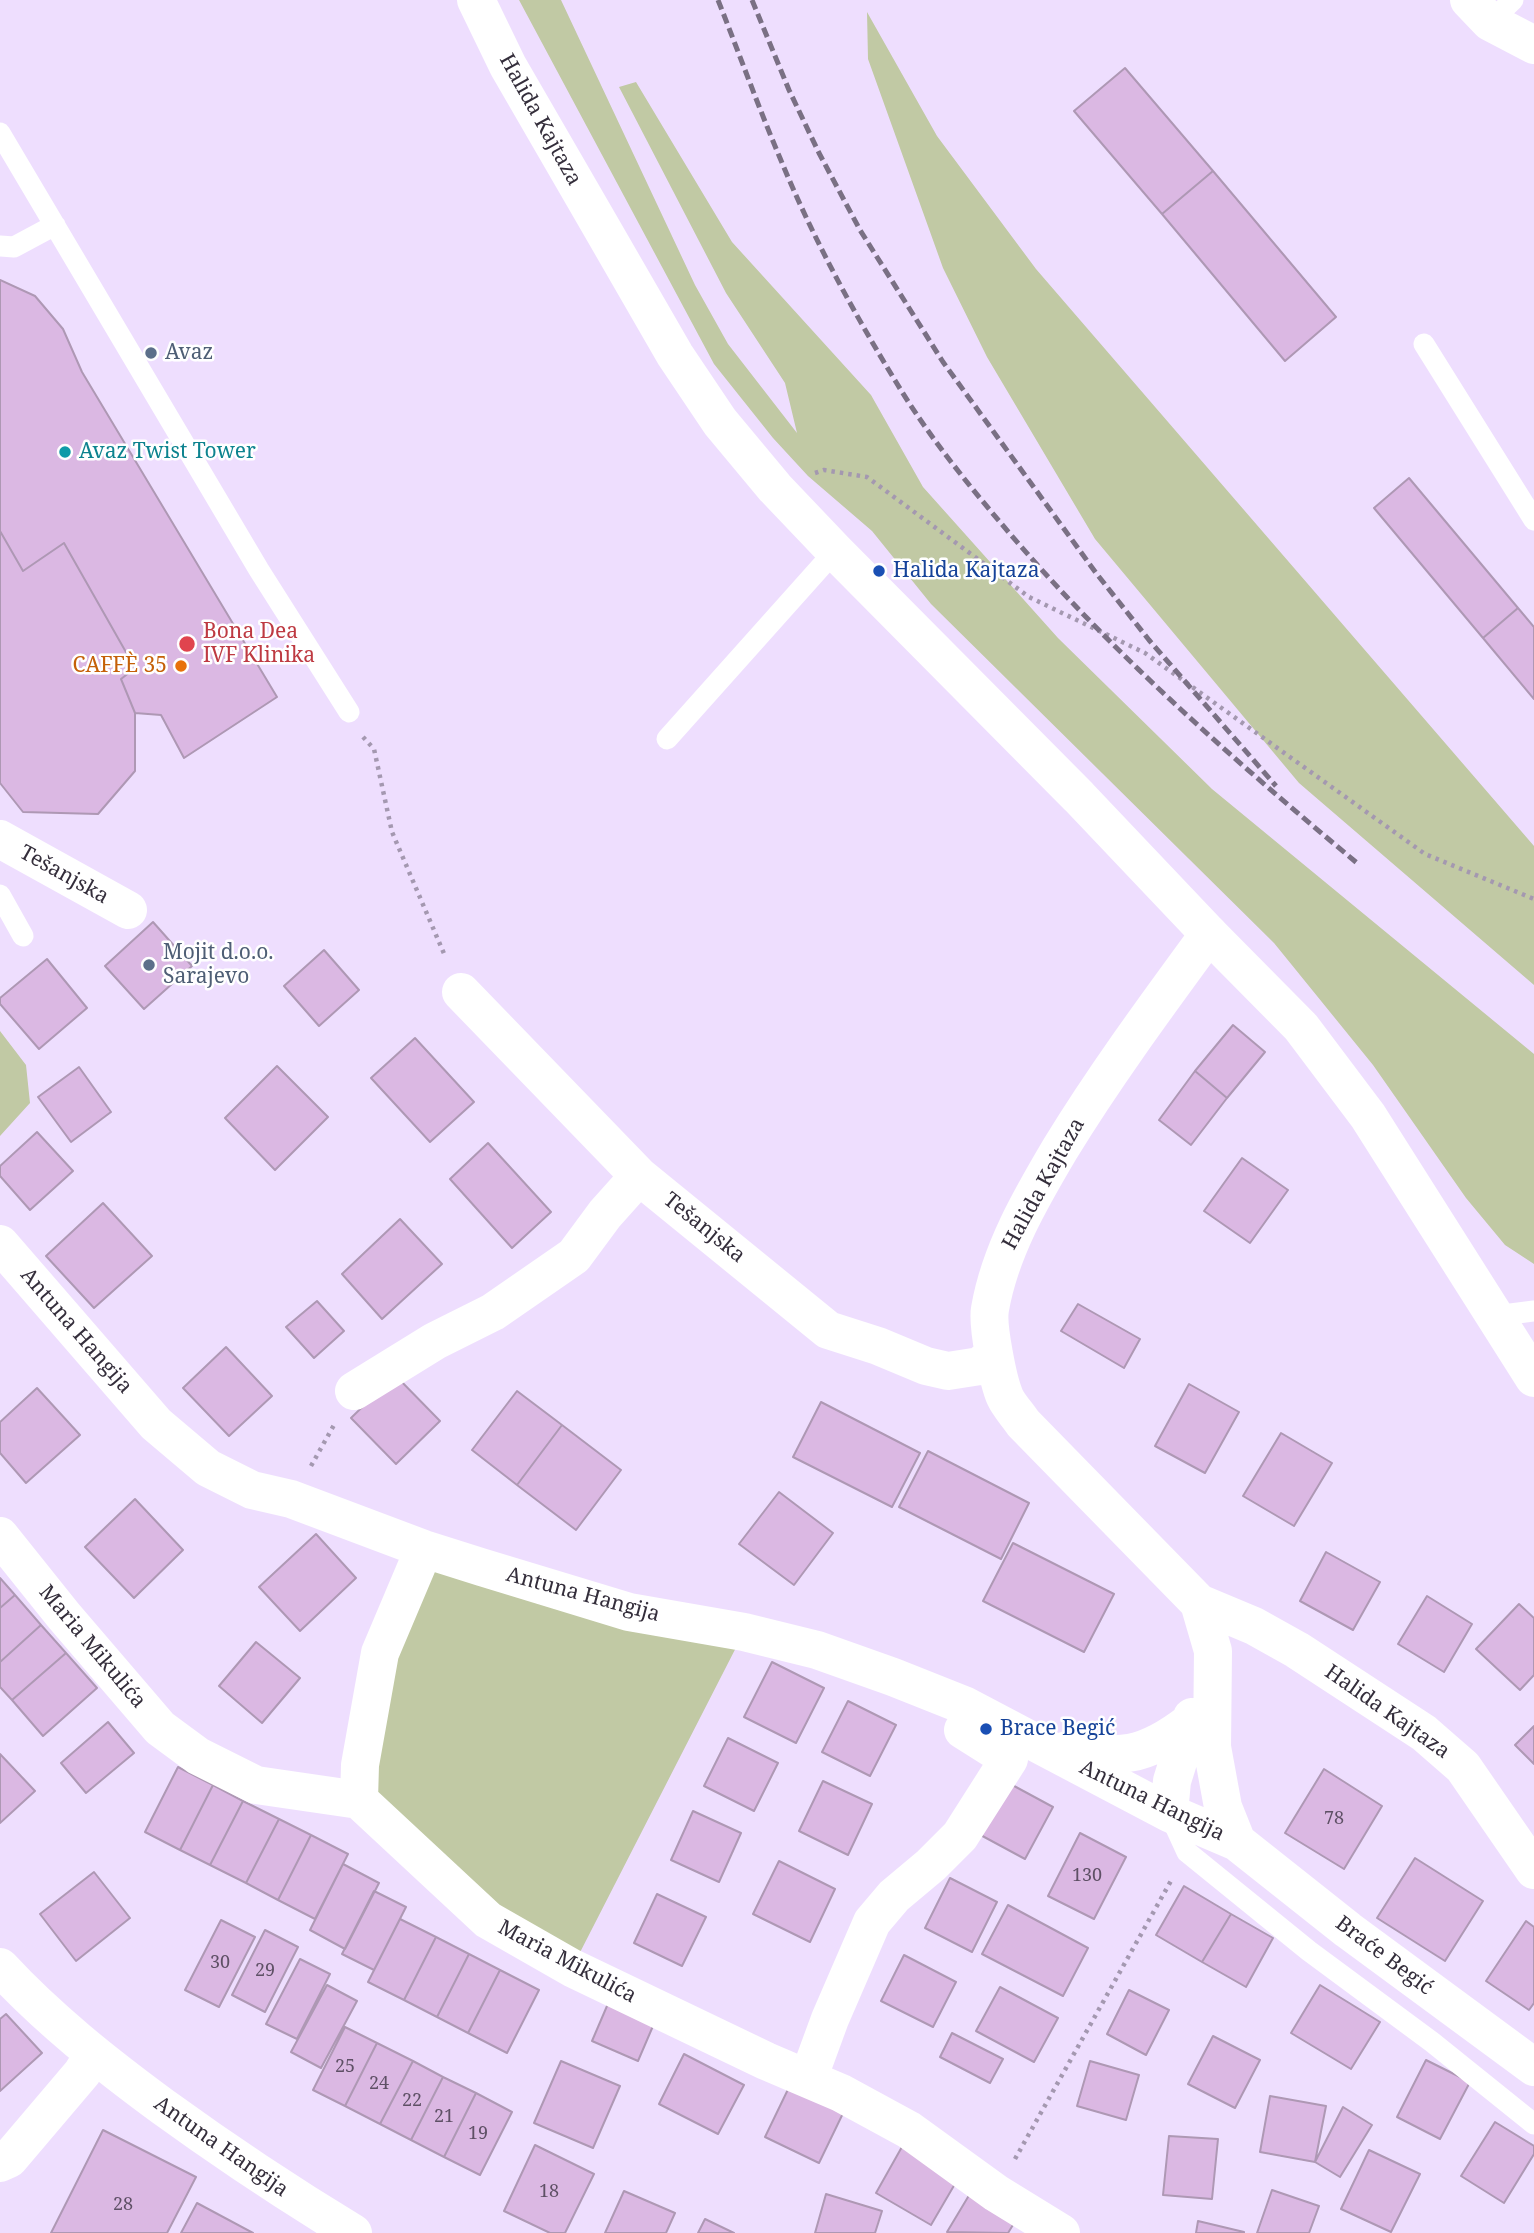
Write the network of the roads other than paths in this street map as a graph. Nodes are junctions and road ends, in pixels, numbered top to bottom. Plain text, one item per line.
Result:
1 (476, 0) edge
2 (1491, 7) edge
3 (1534, 45) edge
4 (1, 135) edge
5 (55, 225) junction
6 (0, 246) edge
7 (1424, 344) dead end
8 (1534, 520) edge
9 (835, 551) junction
10 (349, 712) road end
11 (667, 739) dead end
12 (0, 839) edge
13 (0, 895) edge
14 (128, 910) dead end
15 (1209, 934) junction
16 (23, 936) dead end
17 (461, 992) road end
18 (639, 1176) junction
19 (0, 1244) edge
20 (1534, 1311) edge
21 (1496, 1319) junction
22 (1534, 1352) edge
23 (994, 1354) junction
24 (1534, 1378) edge
25 (354, 1391) road end
26 (0, 1536) edge
27 (424, 1549) junction
28 (1199, 1603) junction
29 (817, 1650) junction
30 (1214, 1675) junction
31 (1190, 1722) junction
32 (1050, 1750) junction
33 (359, 1800) junction
34 (1169, 1813) junction
35 (1237, 1842) junction
36 (1534, 1870) edge
37 (0, 1966) edge
38 (94, 2054) junction
39 (1534, 2067) edge
40 (808, 2079) junction
41 (1534, 2124) edge
42 (0, 2163) edge
43 (353, 2233) edge
44 (1061, 2233) edge

1 - 9 street, Halida Kajtaza
2 - 3 street
4 - 5 lane
5 - 6 lane
5 - 10 lane
7 - 8 lane
9 - 11 lane
9 - 15 street, Halida Kajtaza
12 - 14 street, Tešanjska
13 - 16 lane
15 - 21 street, Halida Kajtaza
15 - 23 street, Halida Kajtaza
17 - 18 street, Tešanjska
18 - 23 street, Tešanjska
18 - 25 street
19 - 27 street, Antuna Hangija
20 - 21 lane
21 - 22 street, Halida Kajtaza
21 - 24 street, Halida Kajtaza
23 - 28 street, Halida Kajtaza
26 - 33 street, Maria Mikulića
27 - 29 street, Antuna Hangija
27 - 33 street
28 - 30 street, Halida Kajtaza
28 - 36 street, Halida Kajtaza
29 - 32 street, Antuna Hangija
29 - 40 street
30 - 31 street
30 - 35 street, Halida Kajtaza
31 - 32 street
31 - 34 street
32 - 34 street, Antuna Hangija
33 - 40 street, Maria Mikulića
34 - 35 street, Antuna Hangija
34 - 41 lane
35 - 39 street, Braće Begić
37 - 38 street, Antuna Hangija
38 - 42 street
38 - 43 street, Antuna Hangija
40 - 44 street, Maria Mikulića

